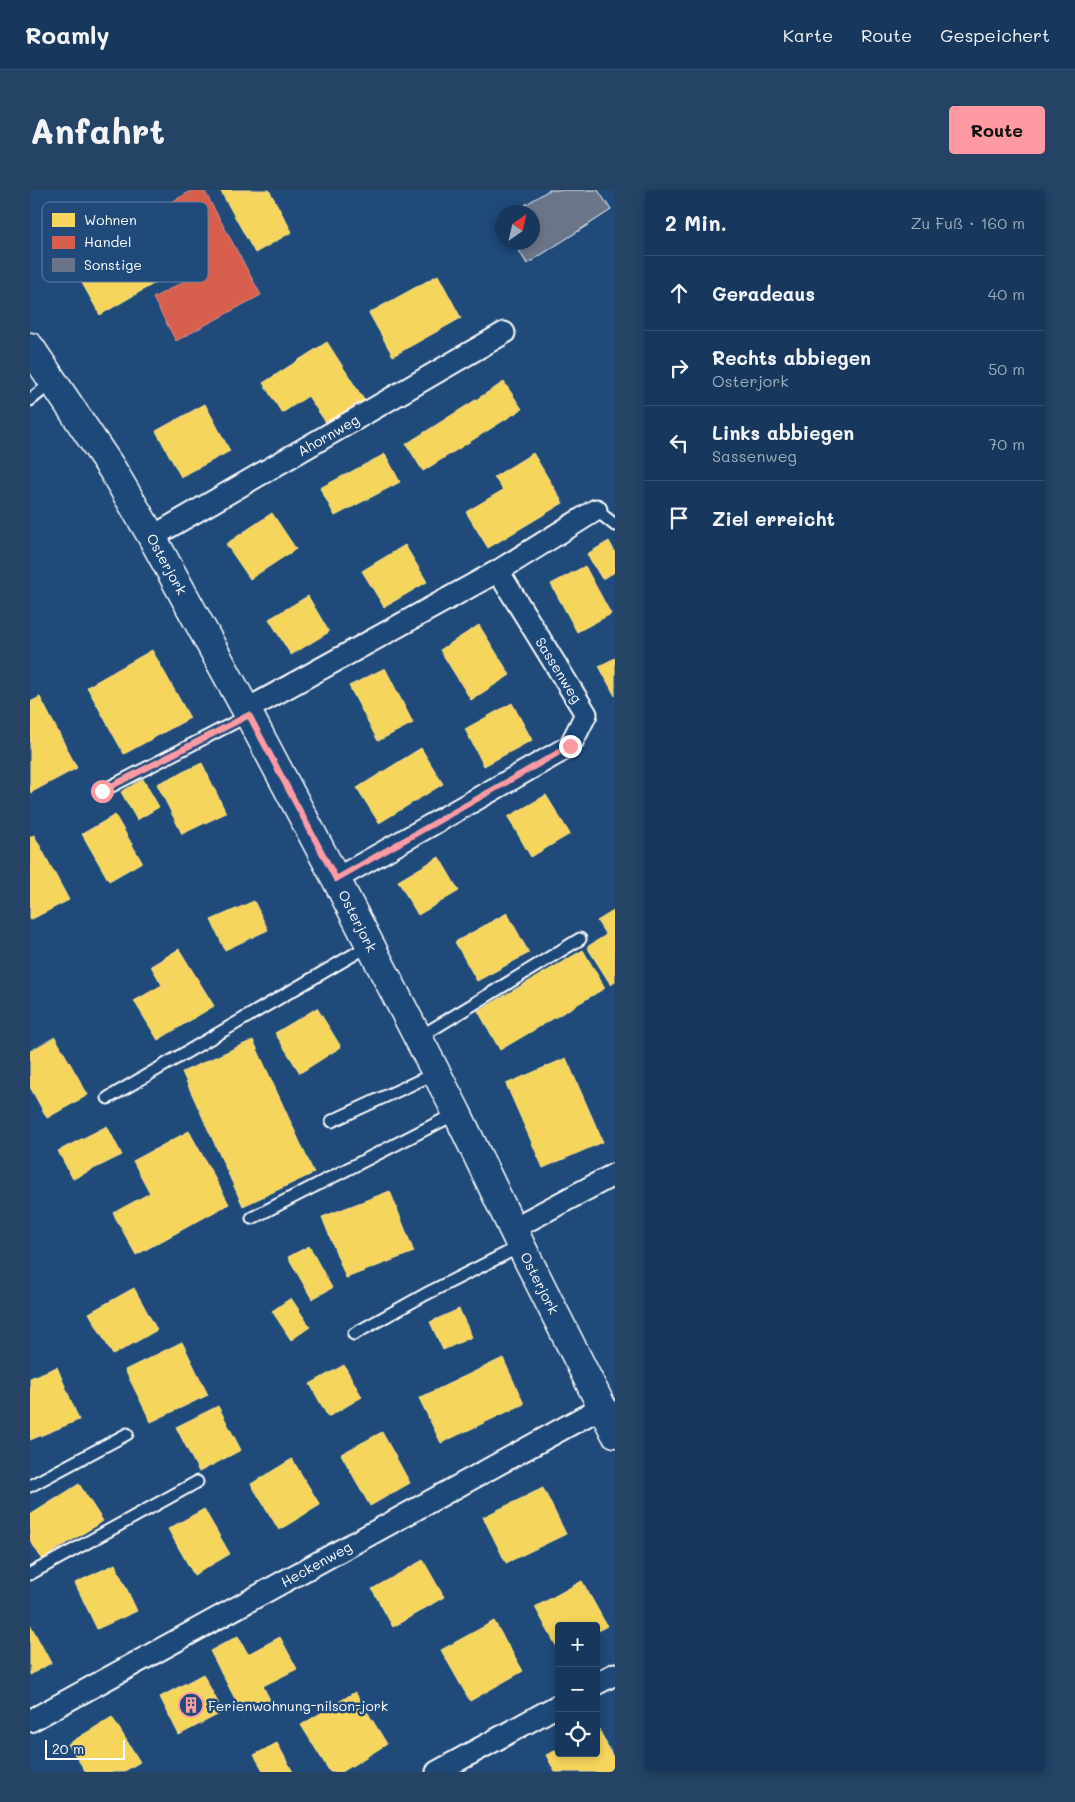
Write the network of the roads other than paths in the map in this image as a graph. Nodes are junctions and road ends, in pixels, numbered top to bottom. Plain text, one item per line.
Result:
1 (504, 333) dead end
2 (30, 347) edge
3 (54, 381) junction
4 (30, 400) edge
5 (596, 510) joint
6 (615, 525) edge
7 (152, 537) junction
8 (498, 571) junction
9 (248, 712) junction
10 (102, 791) dead end
11 (336, 879) junction
12 (580, 938) dead end
13 (370, 945) junction
14 (418, 1038) junction
15 (436, 1073) junction
16 (108, 1098) dead end
17 (457, 1113) junction
18 (332, 1121) dead end
19 (615, 1174) edge
20 (252, 1218) dead end
21 (516, 1237) junction
22 (354, 1334) dead end
23 (602, 1407) junction
24 (615, 1433) edge
25 (127, 1434) dead end
26 (197, 1482) dead end
27 (30, 1486) edge
28 (30, 1574) edge
29 (615, 1674) edge
30 (600, 1682) edge
31 (555, 1707) edge
32 (30, 1721) edge
33 (437, 1772) edge

1 - 7 street, Ahornweg
2 - 3 main road, Osterjork
3 - 4 lane
3 - 7 main road, Osterjork
5 - 6 lane
5 - 8 street
7 - 9 main road, Osterjork
8 - 9 street
8 - 11 street, Sassenweg
9 - 10 lane
9 - 11 main road, Osterjork
11 - 13 main road, Osterjork
12 - 14 lane
13 - 14 main road, Osterjork
13 - 16 lane
14 - 15 main road, Osterjork
15 - 17 main road, Osterjork
15 - 18 lane
17 - 20 lane
17 - 21 main road, Osterjork
19 - 21 street
21 - 22 lane
21 - 23 main road, Osterjork
23 - 24 main road, Osterjork
23 - 32 street, Heckenweg
25 - 27 lane
26 - 28 lane
29 - 30 street
31 - 33 street

